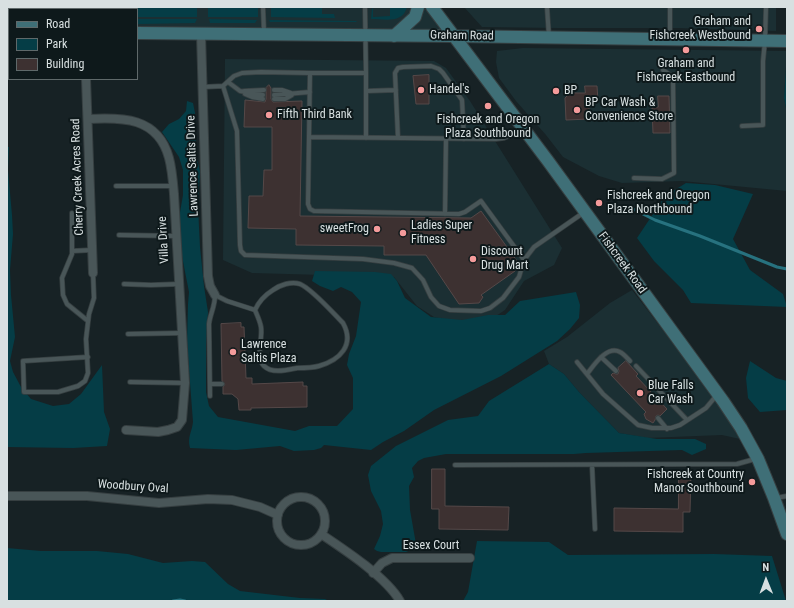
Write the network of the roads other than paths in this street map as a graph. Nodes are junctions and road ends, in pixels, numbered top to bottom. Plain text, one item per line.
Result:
1 (263, 7) edge
2 (365, 7) edge
3 (418, 7) edge
4 (432, 7) edge
5 (547, 7) edge
6 (670, 7) edge
7 (766, 7) edge
8 (138, 33) edge
9 (201, 34) junction
10 (264, 34) junction
11 (365, 36) junction
12 (394, 36) junction
13 (453, 36) junction
14 (549, 37) junction
15 (670, 40) junction
16 (765, 41) junction
17 (787, 41) edge
18 (663, 70) dead end
19 (310, 73) junction
20 (366, 73) junction
21 (86, 80) edge
22 (228, 82) junction
23 (223, 86) junction
24 (202, 88) junction
25 (396, 90) junction
26 (240, 91) junction
27 (367, 91) junction
28 (310, 92) junction
29 (274, 95) dead end
30 (88, 119) junction
31 (742, 126) dead end
32 (524, 129) junction
33 (309, 137) junction
34 (366, 138) junction
35 (398, 138) junction
36 (446, 138) junction
37 (464, 139) junction
38 (634, 178) dead end
39 (116, 186) dead end
40 (173, 186) junction
41 (72, 212) dead end
42 (585, 212) junction
43 (445, 214) junction
44 (119, 235) dead end
45 (176, 236) junction
46 (92, 250) junction
47 (72, 251) junction
48 (524, 260) junction
49 (93, 274) joint
50 (124, 284) dead end
51 (179, 284) junction
52 (215, 295) junction
53 (254, 310) junction
54 (88, 321) junction
55 (182, 333) junction
56 (128, 334) dead end
57 (88, 357) junction
58 (601, 357) junction
59 (630, 361) dead end
60 (577, 362) dead end
61 (636, 366) dead end
62 (616, 371) dead end
63 (587, 374) junction
64 (130, 382) dead end
65 (185, 383) junction
66 (210, 384) junction
67 (222, 384) dead end
68 (718, 394) junction
69 (210, 396) dead end
70 (658, 418) dead end
71 (687, 420) junction
72 (667, 428) junction
73 (126, 430) dead end
74 (758, 459) junction
75 (455, 464) dead end
76 (592, 465) junction
77 (7, 496) edge
78 (787, 496) edge
79 (774, 498) junction
80 (278, 515) junction
81 (595, 529) dead end
82 (322, 534) junction
83 (787, 534) edge
84 (470, 558) dead end
85 (373, 573) junction
86 (400, 601) edge

1 - 10 lane
2 - 11 lane
3 - 12 main road
4 - 13 main road, Fishcreek Road
5 - 14 lane
6 - 15 lane
7 - 16 lane
8 - 9 main road, Graham Road
9 - 10 main road, Graham Road
9 - 24 street, Lawrence Saltis Drive
10 - 11 main road, Graham Road
11 - 12 main road, Graham Road
11 - 20 lane
12 - 13 main road, Graham Road
13 - 14 main road, Graham Road
13 - 32 main road, Fishcreek Road
14 - 15 main road, Graham Road
15 - 16 main road, Graham Road
16 - 17 main road, Graham Road
16 - 31 lane
18 - 38 lane
19 - 20 lane
19 - 22 lane
19 - 28 lane
20 - 27 lane
21 - 30 street, Cherry Creek Acres Road
22 - 23 lane
22 - 26 lane
23 - 24 lane
23 - 48 lane
24 - 52 street, Lawrence Saltis Drive
25 - 27 lane
25 - 35 lane
25 - 37 lane
26 - 26 lane
27 - 34 lane
28 - 29 lane
28 - 33 lane
30 - 40 street, Villa Drive
30 - 46 street, Cherry Creek Acres Road
32 - 37 lane
32 - 42 main road, Fishcreek Road
33 - 34 lane
33 - 43 lane
34 - 35 lane
35 - 36 lane
36 - 37 lane
36 - 43 lane
39 - 40 lane
40 - 45 street, Villa Drive
41 - 47 lane
42 - 48 lane
42 - 68 main road, Fishcreek Road
43 - 48 lane
44 - 45 lane
45 - 51 street, Villa Drive
46 - 47 lane
46 - 49 street, Cherry Creek Acres Road
47 - 54 lane
49 - 54 lane
50 - 51 lane
51 - 55 street, Villa Drive
52 - 53 lane
52 - 66 lane
53 - 53 lane
54 - 57 lane
55 - 56 lane
55 - 65 street, Villa Drive
57 - 57 lane
58 - 59 lane
58 - 62 lane
58 - 63 lane
60 - 63 lane
61 - 71 lane
63 - 72 lane
64 - 65 lane
65 - 73 street, Villa Drive
66 - 67 lane
66 - 69 lane
68 - 71 lane
68 - 74 main road, Fishcreek Road
70 - 72 lane
71 - 72 lane
74 - 76 lane
74 - 79 main road, Fishcreek Road
75 - 76 lane
76 - 81 lane
77 - 80 street, Woodbury Oval
78 - 79 lane
79 - 83 main road, Fishcreek Road
80 - 82 street
80 - 82 street
82 - 85 street
84 - 85 street, Essex Court
85 - 86 street

